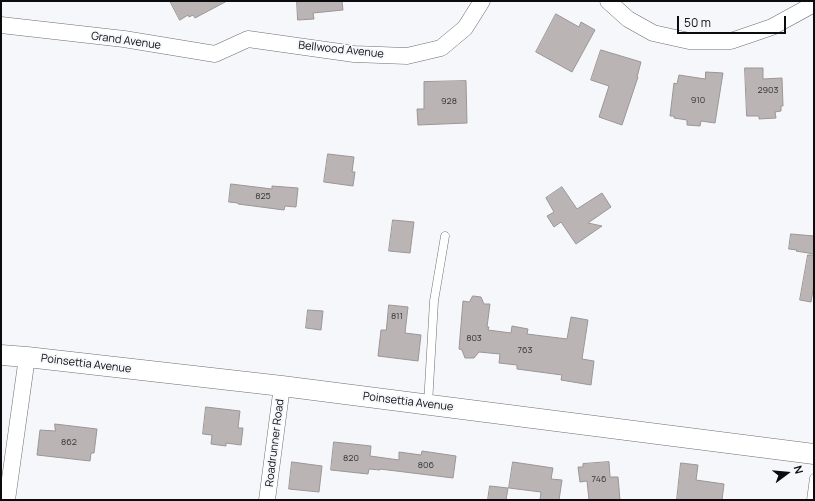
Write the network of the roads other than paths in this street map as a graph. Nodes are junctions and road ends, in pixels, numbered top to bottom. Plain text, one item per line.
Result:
1 (482, 1) edge
2 (608, 1) edge
3 (814, 4) edge
4 (1, 26) edge
5 (248, 39) joint
6 (445, 236) dead end
7 (1, 355) edge
8 (27, 357) junction
9 (282, 386) junction
10 (428, 404) junction
11 (814, 454) edge
12 (814, 478) edge
13 (6, 500) edge
14 (267, 500) edge
15 (811, 500) edge

1 - 5 street, Bellwood Avenue
2 - 3 street
4 - 5 street, Grand Avenue
6 - 10 lane
7 - 8 street, Poinsettia Avenue
8 - 9 street, Poinsettia Avenue
8 - 13 street
9 - 10 street, Poinsettia Avenue
9 - 14 street, Roadrunner Road
10 - 11 street, Poinsettia Avenue
12 - 15 lane

